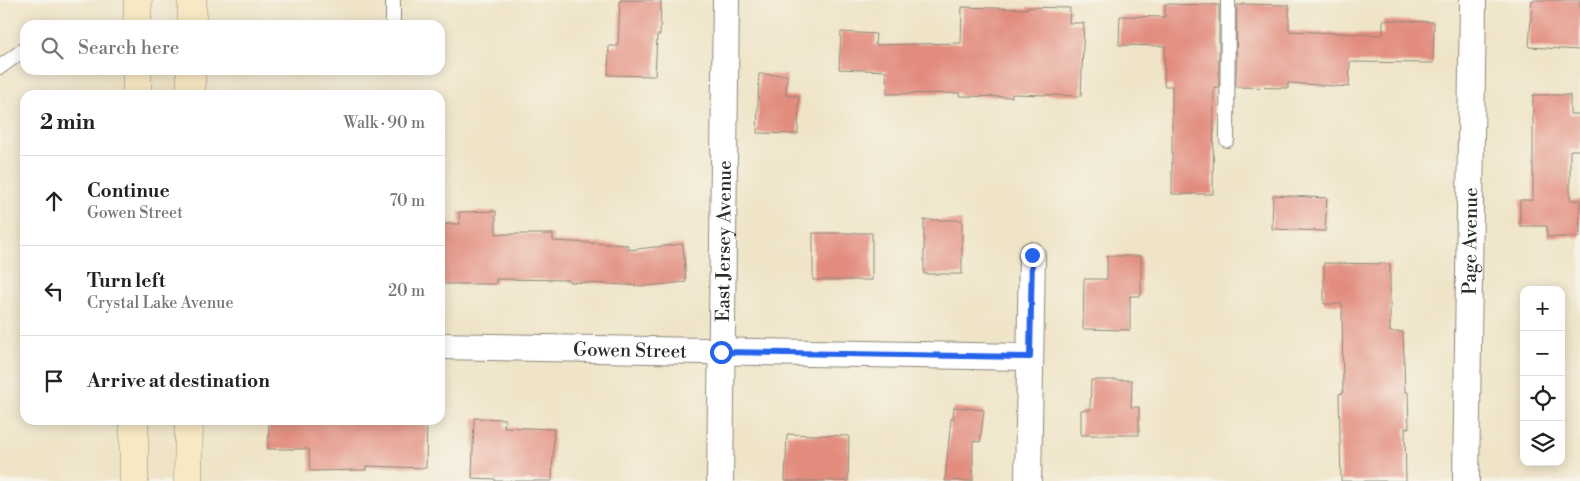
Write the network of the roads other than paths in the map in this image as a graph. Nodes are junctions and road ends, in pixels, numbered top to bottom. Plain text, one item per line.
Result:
1 (138, 0) edge
2 (192, 0) edge
3 (393, 0) edge
4 (726, 0) edge
5 (1228, 0) edge
6 (1473, 0) edge
7 (137, 20) edge
8 (192, 20) edge
9 (393, 20) edge
10 (20, 53) edge
11 (0, 67) edge
12 (137, 75) edge
13 (192, 75) edge
14 (137, 90) edge
15 (191, 90) edge
16 (1227, 140) dead end
17 (1032, 255) dead end
18 (445, 346) edge
19 (721, 352) junction
20 (1030, 357) junction
21 (134, 425) edge
22 (188, 425) edge
23 (134, 481) edge
24 (188, 481) edge
25 (720, 481) edge
26 (1028, 481) edge
27 (1466, 481) edge

1 - 7 street
2 - 8 street
3 - 9 lane
4 - 19 street, East Jersey Avenue
5 - 16 lane
6 - 27 street, Page Avenue
10 - 11 lane
12 - 14 street
13 - 15 street
17 - 20 street
18 - 19 street, Gowen Street
19 - 20 street, Gowen Street
19 - 25 street, East Jersey Avenue
20 - 26 street
21 - 23 street
22 - 24 street

